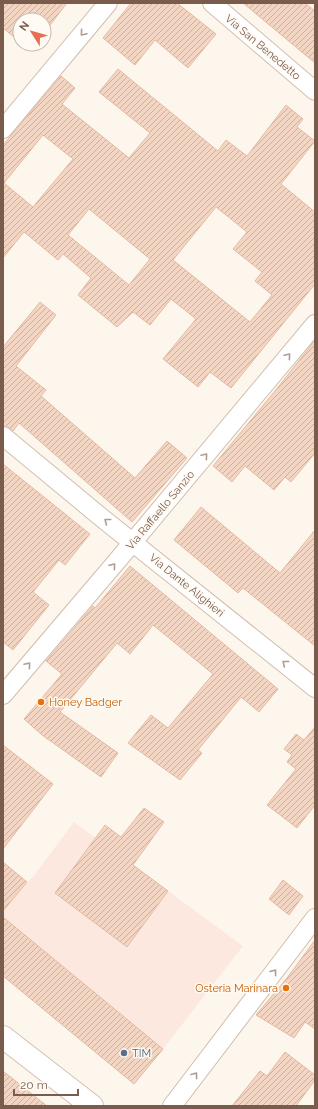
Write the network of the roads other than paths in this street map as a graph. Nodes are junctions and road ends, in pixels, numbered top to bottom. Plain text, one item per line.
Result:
1 (108, 3) edge
2 (212, 3) edge
3 (315, 91) edge
4 (3, 129) edge
5 (315, 324) edge
6 (3, 436) edge
7 (133, 542) junction
8 (315, 688) edge
9 (3, 695) edge
10 (315, 918) edge
11 (3, 1037) edge
12 (92, 1106) edge
13 (172, 1106) edge

1 -> 4 street
2 - 3 street, Via San Benedetto
7 -> 5 street, Via Raffaello Sanzio
7 -> 6 street, Via Dante Alighieri
8 -> 7 street, Via Dante Alighieri
9 -> 7 street, Via Raffaello Sanzio
13 -> 10 street
11 - 12 main road

